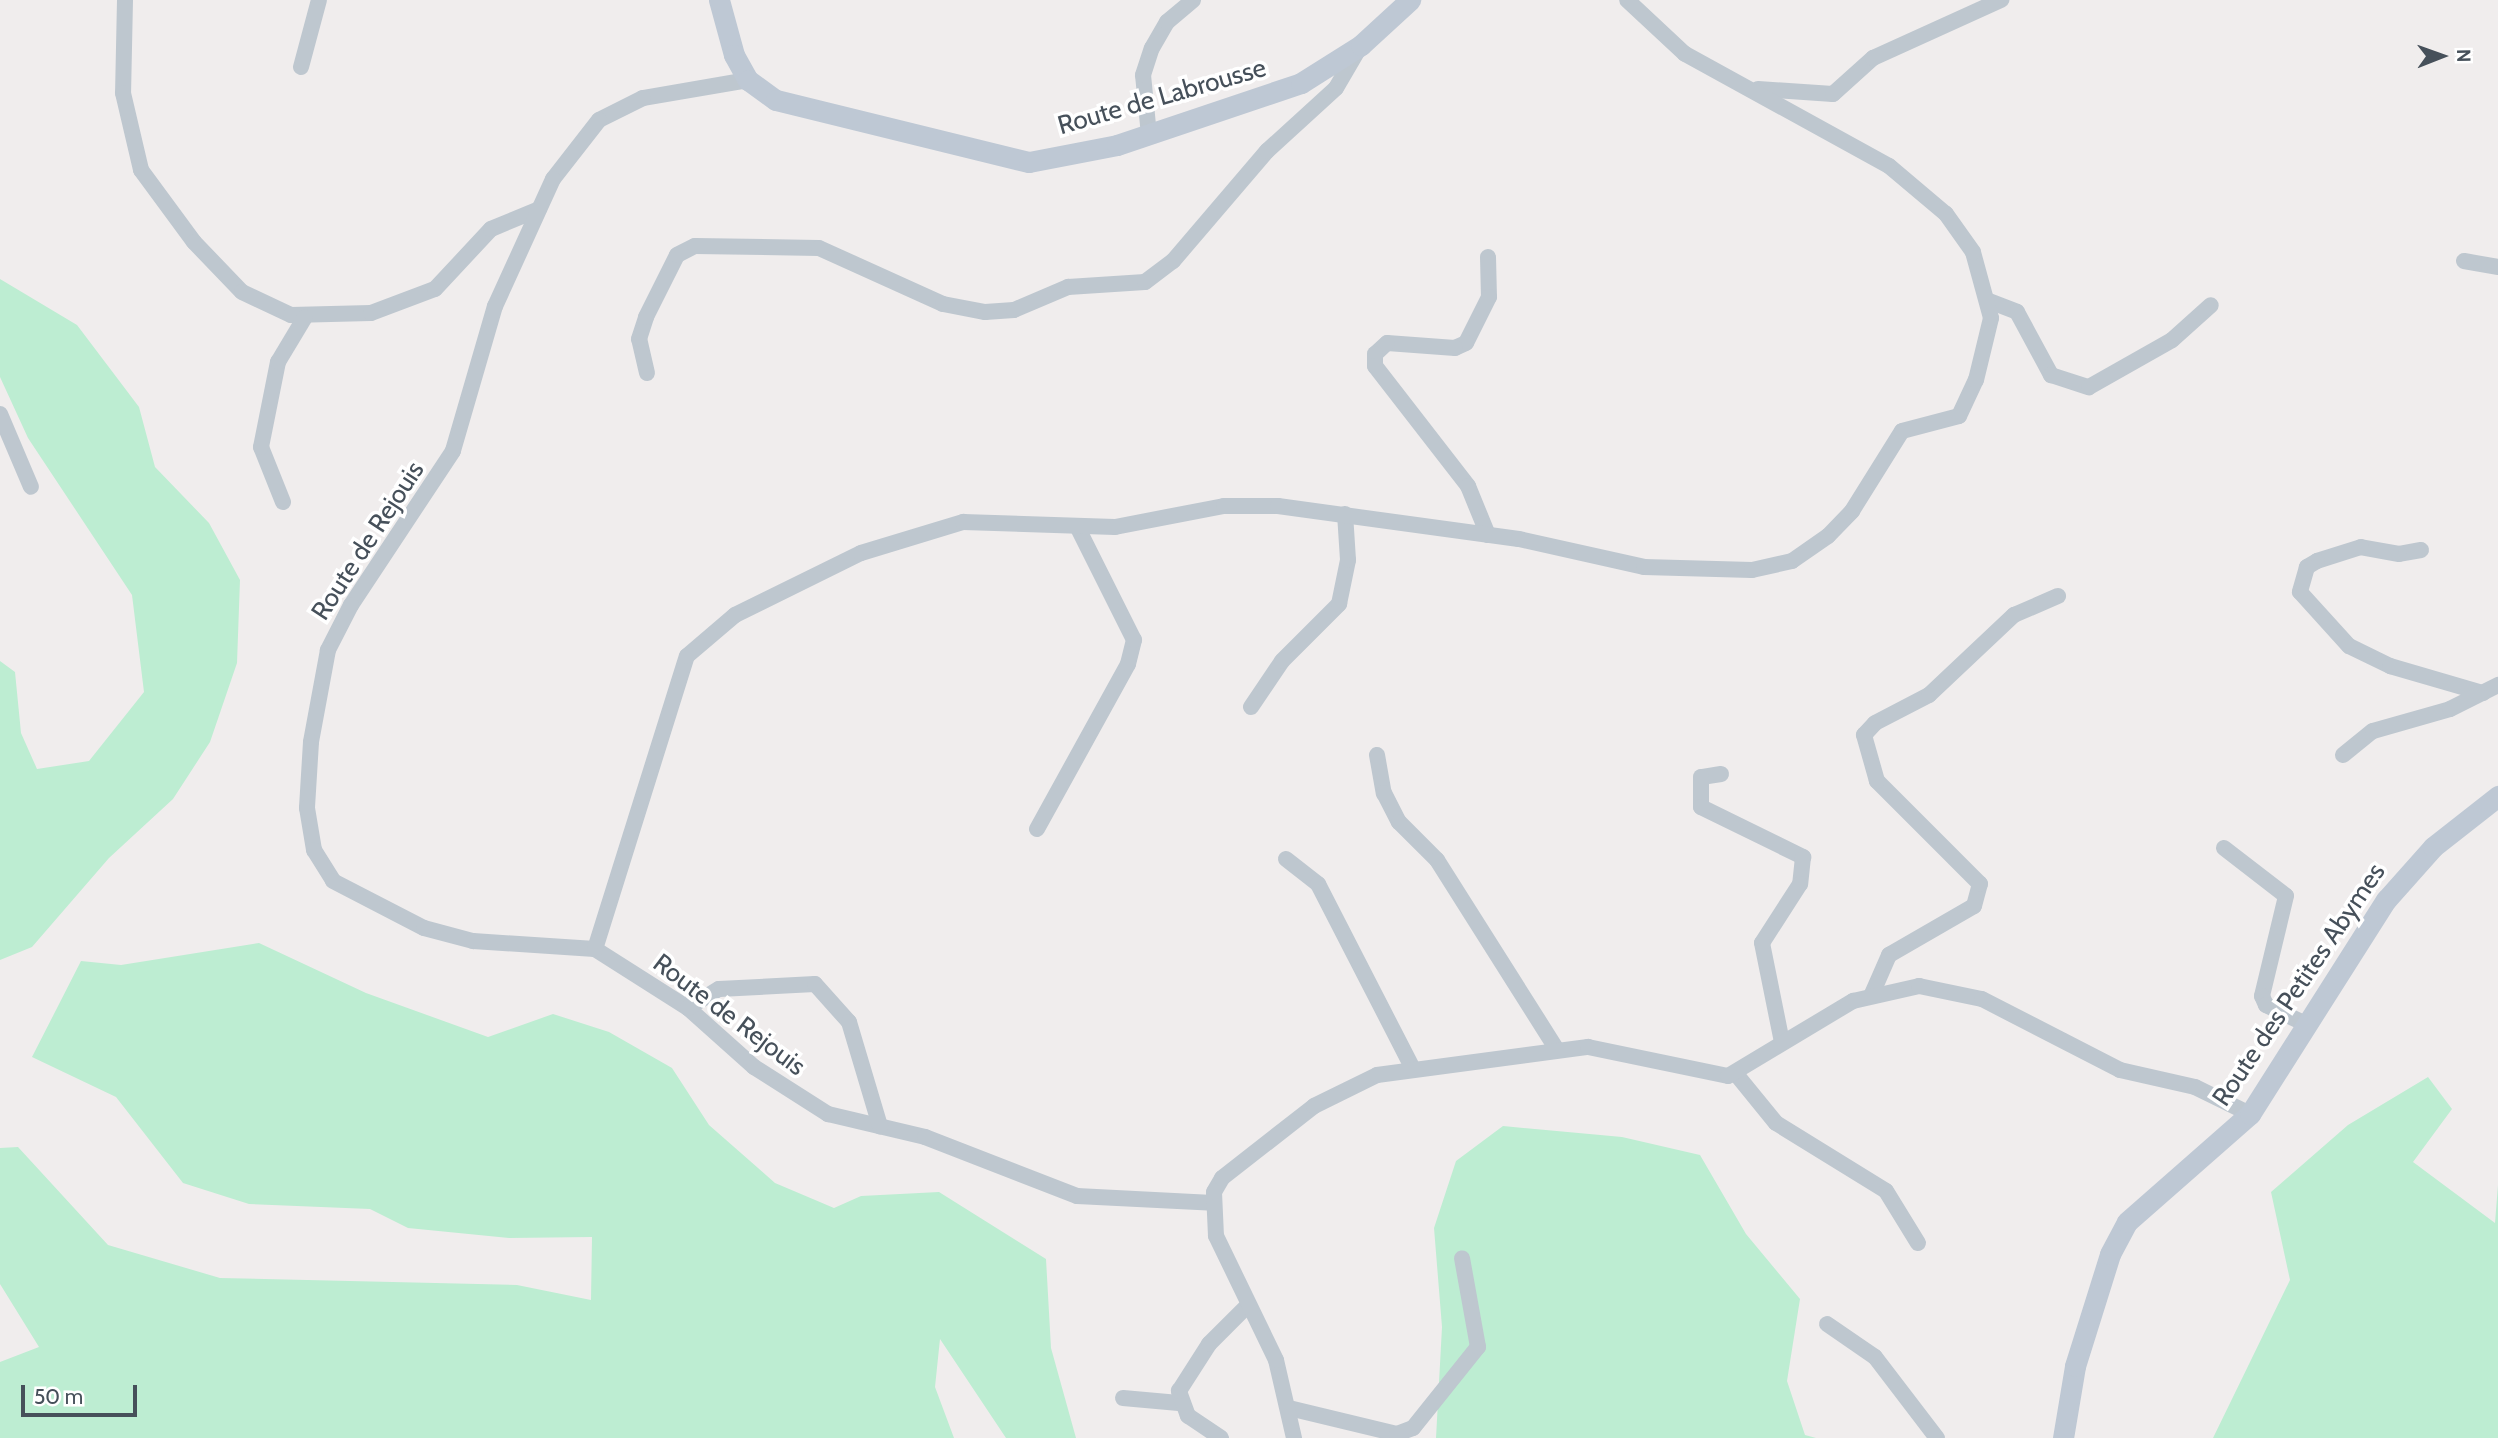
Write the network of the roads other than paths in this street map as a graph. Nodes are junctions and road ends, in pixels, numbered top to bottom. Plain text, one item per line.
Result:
1 (125, 0) edge
2 (319, 0) edge
3 (719, 0) edge
4 (1193, 0) edge
5 (1410, 0) edge
6 (2001, 0) edge
7 (1635, 4) edge
8 (1361, 45) junction
9 (301, 67) dead end
10 (748, 80) junction
11 (1755, 89) junction
12 (1149, 135) junction
13 (539, 209) junction
14 (1488, 257) dead end
15 (2464, 261) dead end
16 (2498, 267) edge
17 (1989, 301) junction
18 (2211, 305) dead end
19 (305, 317) junction
20 (647, 373) dead end
21 (0, 414) edge
22 (31, 487) dead end
23 (283, 502) dead end
24 (1345, 514) junction
25 (1078, 528) junction
26 (1488, 535) junction
27 (2421, 550) dead end
28 (2058, 596) dead end
29 (2498, 685) edge
30 (2483, 693) junction
31 (1251, 708) dead end
32 (1377, 755) dead end
33 (2343, 755) dead end
34 (1721, 774) dead end
35 (2498, 796) edge
36 (1037, 829) dead end
37 (2224, 848) dead end
38 (1286, 859) dead end
39 (596, 949) junction
40 (1872, 994) junction
41 (688, 1008) junction
42 (2308, 1025) junction
43 (1782, 1042) junction
44 (1558, 1050) junction
45 (1412, 1067) junction
46 (1736, 1074) junction
47 (2250, 1114) junction
48 (880, 1126) junction
49 (1213, 1203) junction
50 (1918, 1243) dead end
51 (1462, 1258) dead end
52 (1247, 1306) junction
53 (1827, 1324) dead end
54 (1123, 1398) dead end
55 (1179, 1403) junction
56 (1289, 1408) junction
57 (1221, 1438) edge
58 (1294, 1438) edge
59 (1937, 1438) edge
60 (2063, 1438) edge

1 - 19 street
2 - 9 street
3 - 10 street, Route de Labrousse
4 - 12 street
5 - 8 street, Route de Labrousse
6 - 11 street
7 - 11 street
8 - 12 street, Route de Labrousse
8 - 20 street
10 - 12 street, Route de Labrousse
10 - 13 street, Route de Rejouis
11 - 17 street
13 - 19 street
13 - 39 street, Route de Rejouis
14 - 26 street
15 - 16 street
17 - 18 street
17 - 26 street
19 - 23 street
21 - 22 street
24 - 25 street
24 - 26 street
24 - 31 street
25 - 36 street
25 - 39 street
27 - 30 street
28 - 40 street
29 - 30 street
30 - 33 street
32 - 44 street
34 - 43 street
35 - 42 street, Route des Petites Abymes
37 - 42 street
38 - 45 street
39 - 41 street, Route de Rejouis
40 - 43 street
40 - 47 street
41 - 48 street, Route de Rejouis
41 - 48 street
42 - 47 street, Route des Petites Abymes
43 - 46 street
44 - 45 street
44 - 46 street
45 - 49 street
46 - 50 street
47 - 60 street, Route des Petites Abymes
48 - 49 street, Route de Rejouis
49 - 52 street
51 - 56 street
52 - 55 street
52 - 56 street
53 - 59 street
54 - 55 street
55 - 57 street
56 - 58 street

